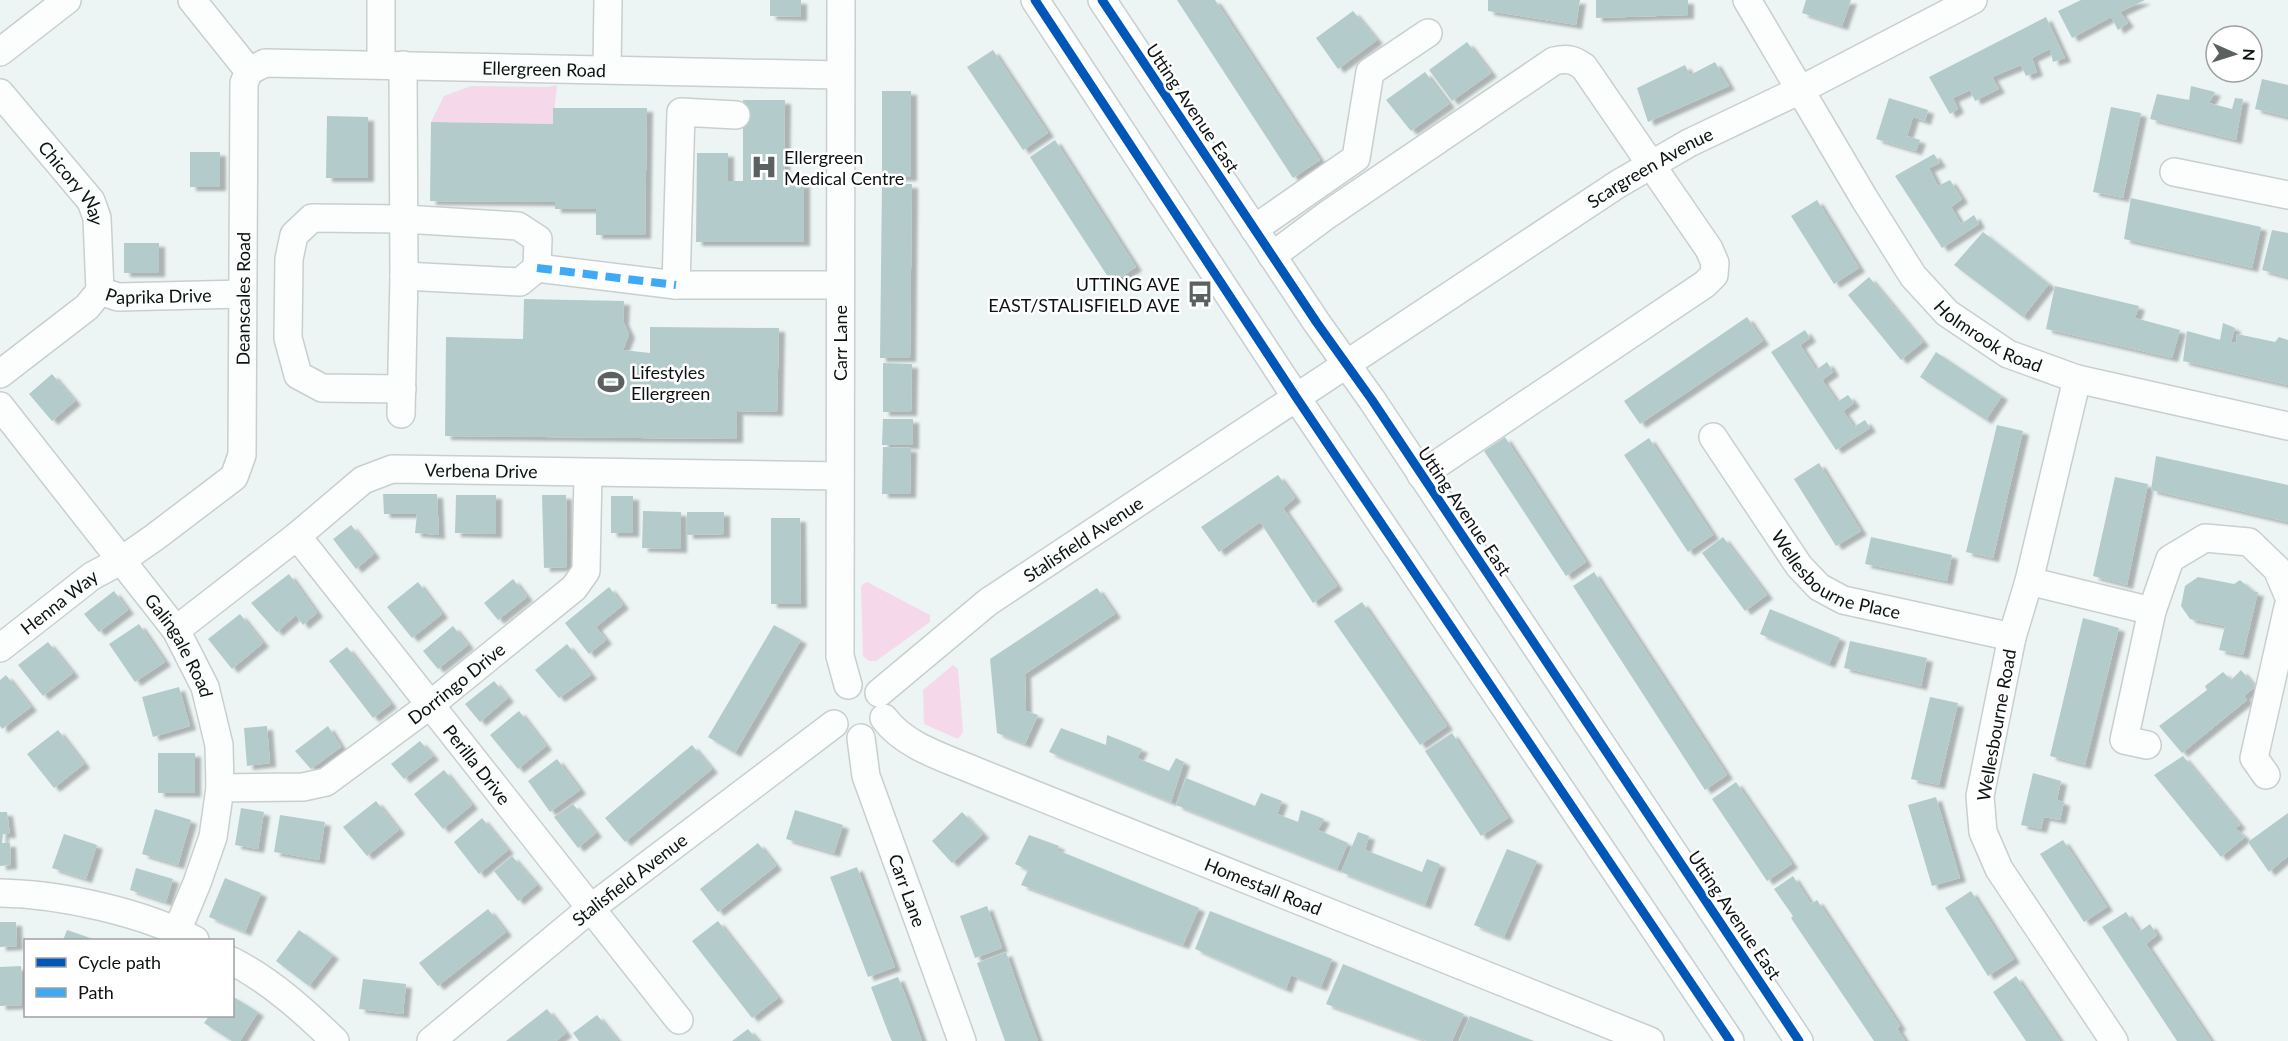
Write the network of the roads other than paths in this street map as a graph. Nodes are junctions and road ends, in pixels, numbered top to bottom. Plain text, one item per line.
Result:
1 (67, 0) edge
2 (192, 0) edge
3 (381, 0) edge
4 (608, 0) edge
5 (841, 0) edge
6 (1035, 0) edge
7 (1102, 0) edge
8 (1747, 0) edge
9 (1973, 0) edge
10 (1428, 33) dead end
11 (0, 52) edge
12 (392, 65) junction
13 (607, 69) junction
14 (249, 71) junction
15 (840, 75) junction
16 (1800, 90) junction
17 (0, 93) edge
18 (736, 115) dead end
19 (1650, 166) junction
20 (2174, 172) dead end
21 (2288, 195) edge
22 (404, 219) junction
23 (1254, 229) junction
24 (1272, 256) junction
25 (537, 268) junction
26 (404, 276) junction
27 (676, 285) junction
28 (839, 285) junction
29 (99, 291) junction
30 (242, 294) junction
31 (1347, 365) junction
32 (0, 374) edge
33 (2078, 379) junction
34 (1296, 397) junction
35 (0, 406) edge
36 (2288, 426) edge
37 (1713, 437) dead end
38 (588, 473) junction
39 (1421, 475) junction
40 (840, 476) junction
41 (297, 536) junction
42 (122, 560) junction
43 (2029, 582) junction
44 (2288, 595) edge
45 (2288, 607) edge
46 (2152, 611) junction
47 (176, 630) junction
48 (2012, 637) junction
49 (0, 648) edge
50 (848, 685) junction
51 (430, 705) junction
52 (881, 706) junction
53 (834, 724) junction
54 (861, 738) junction
55 (2147, 746) dead end
56 (2266, 775) dead end
57 (220, 788) junction
58 (0, 893) edge
59 (591, 908) junction
60 (186, 936) edge
61 (234, 961) edge
62 (679, 1020) dead end
63 (1727, 1039) edge
64 (335, 1041) edge
65 (431, 1041) edge
66 (962, 1041) edge
67 (1650, 1041) edge
68 (1799, 1041) edge
69 (2114, 1041) edge

1 - 11 street
2 - 14 street
3 - 12 street
4 - 13 street
5 - 15 street, Carr Lane
6 - 34 street
7 - 23 street, Utting Avenue East
8 - 16 street, Holmrook Road
9 - 16 street, Scargreen Avenue
10 - 23 street
12 - 13 street, Ellergreen Road
12 - 14 street, Ellergreen Road
12 - 22 street
13 - 15 street, Ellergreen Road
14 - 30 street, Deanscales Road
15 - 28 street, Carr Lane
16 - 19 street, Scargreen Avenue
16 - 33 street, Holmrook Road
17 - 29 street, Chicory Way
18 - 27 street
19 - 24 street
19 - 31 street, Scargreen Avenue
19 - 39 street
20 - 21 street
22 - 25 street
22 - 26 street
22 - 26 street
23 - 24 street, Utting Avenue East
24 - 31 street, Utting Avenue East
25 - 26 street
25 - 27 street
27 - 28 street
28 - 40 street, Carr Lane
29 - 30 street, Paprika Drive
29 - 32 street, Paprika Drive
30 - 42 street, Deanscales Road
31 - 34 street, Scargreen Avenue
31 - 39 street, Utting Avenue East
33 - 36 street, Holmrook Road
33 - 43 street, Wellesbourne Road
34 - 52 street, Stalisfield Avenue
34 - 63 street
35 - 42 street, Galingale Road
37 - 48 street, Wellesbourne Place
38 - 40 street, Verbena Drive
38 - 41 street, Verbena Drive
38 - 51 street, Dorringo Drive
39 - 68 street, Utting Avenue East
40 - 50 street, Carr Lane
41 - 47 street, Verbena Drive
41 - 51 street, Perilla Drive
42 - 47 street, Galingale Road
42 - 49 street, Henna Way
43 - 46 street
43 - 48 street, Wellesbourne Road
44 - 46 street
45 - 56 street
46 - 55 street
47 - 57 street, Galingale Road
48 - 69 street, Wellesbourne Road
50 - 52 street
50 - 53 street
51 - 57 street, Dorringo Drive
51 - 59 street, Perilla Drive
52 - 54 street, Stalisfield Avenue
52 - 67 street, Homestall Road
53 - 54 street
53 - 59 street, Stalisfield Avenue
54 - 66 street, Carr Lane
57 - 60 street, Galingale Road
58 - 60 street
59 - 62 street, Perilla Drive
59 - 65 street, Stalisfield Avenue
61 - 64 street

